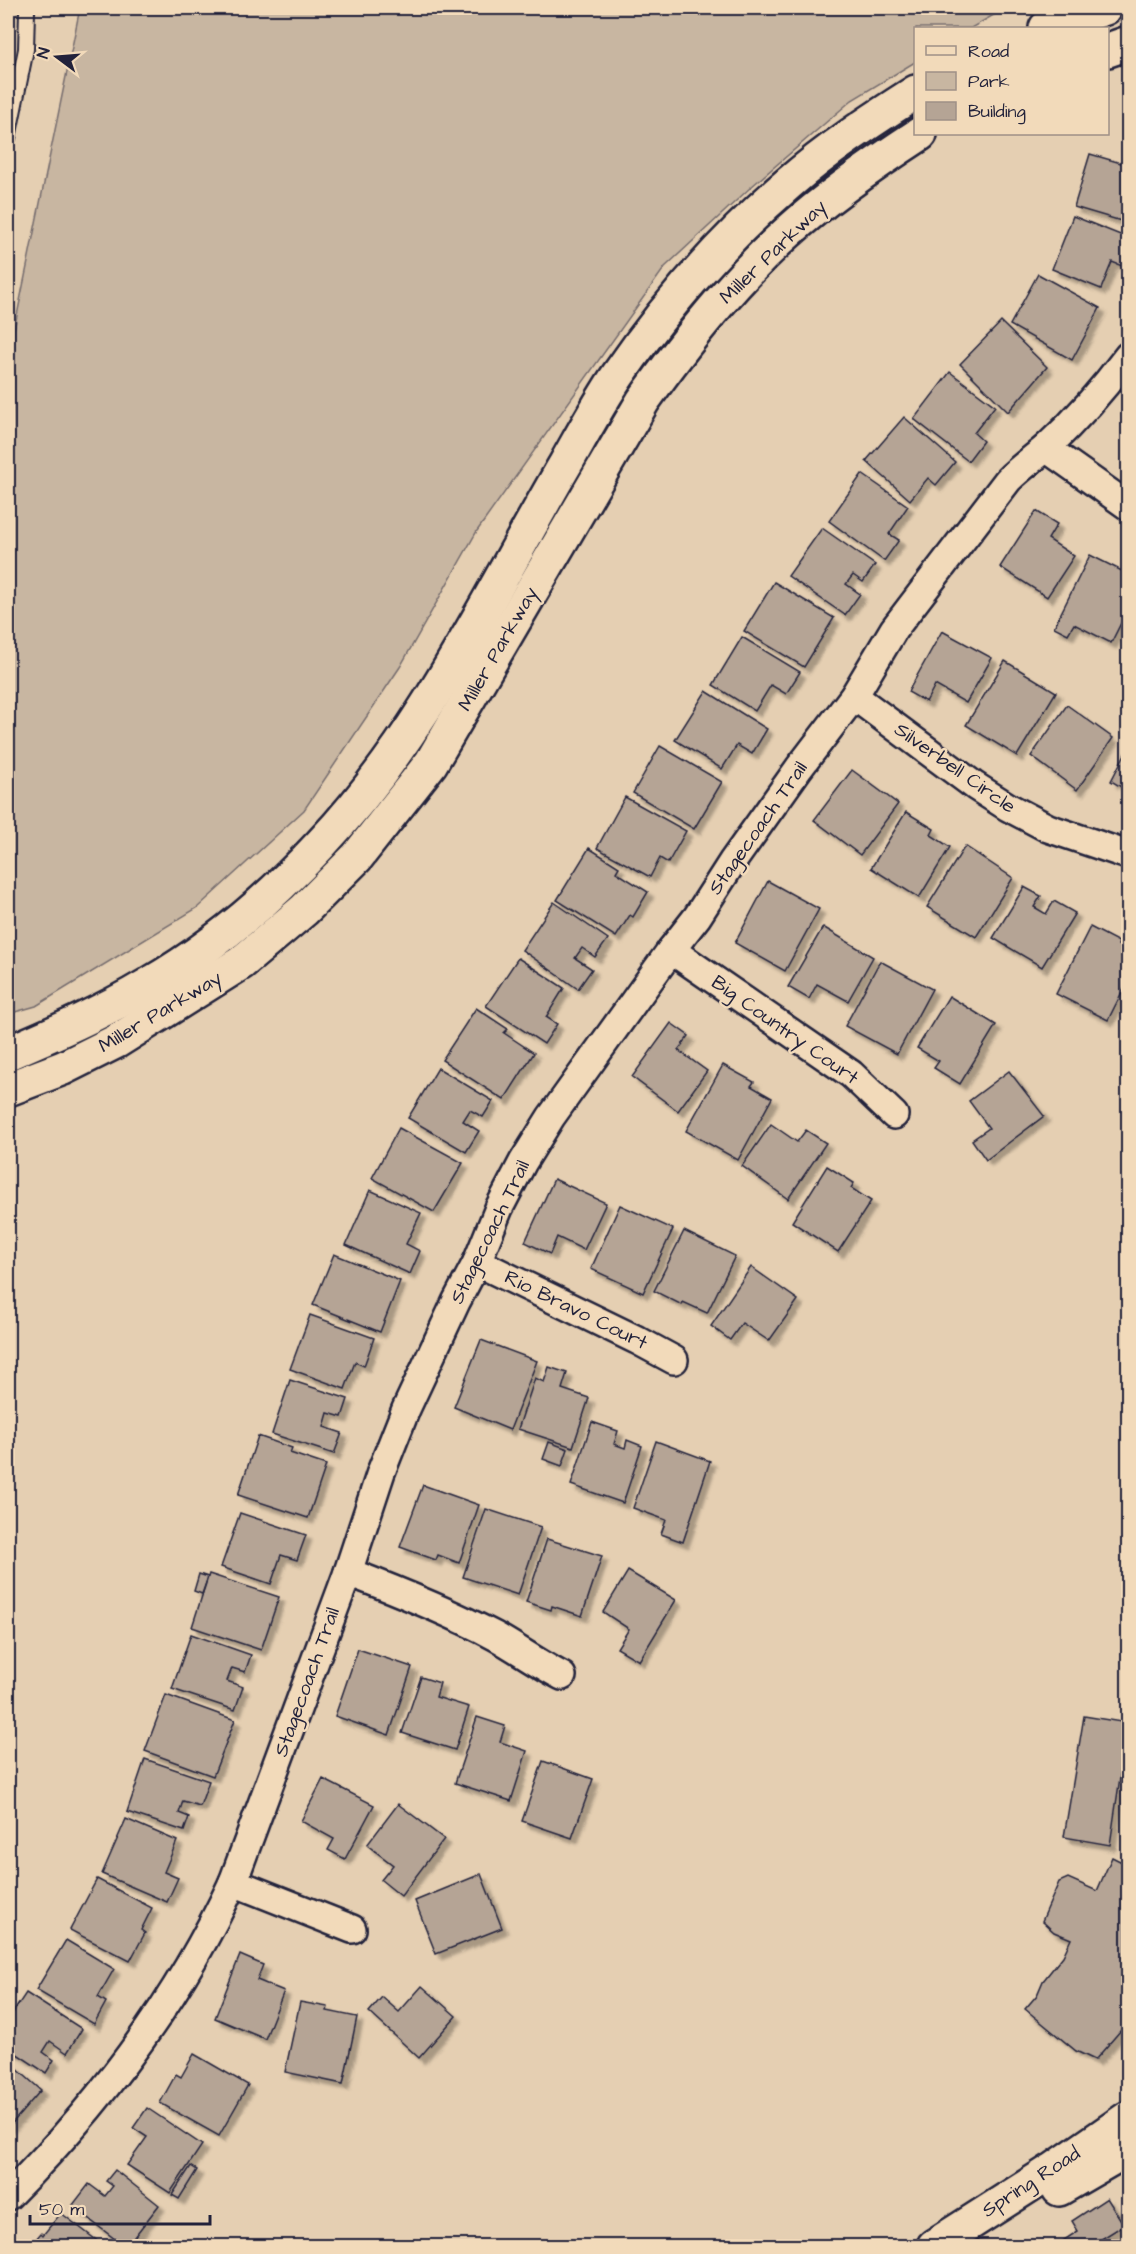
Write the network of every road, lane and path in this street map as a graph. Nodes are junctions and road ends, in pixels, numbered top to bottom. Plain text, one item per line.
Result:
1 (1105, 8) edge
2 (27, 11) dead end
3 (1049, 27) edge
4 (1128, 43) edge
5 (1109, 49) edge
6 (914, 93) edge
7 (918, 135) edge
8 (8, 138) edge
9 (1128, 356) edge
10 (1046, 448) junction
11 (1128, 506) edge
12 (854, 696) junction
13 (1128, 855) edge
14 (671, 950) junction
15 (8, 1053) edge
16 (8, 1089) edge
17 (894, 1115) dead end
18 (477, 1262) junction
19 (674, 1360) dead end
20 (348, 1572) junction
21 (562, 1676) dead end
22 (233, 1882) junction
23 (352, 1929) dead end
24 (1128, 2118) edge
25 (1128, 2149) edge
26 (8, 2196) edge
27 (934, 2247) edge
28 (965, 2247) edge

1 - 3 street
2 - 8 lane
4 - 5 street
6 - 15 street, Miller Parkway
7 - 16 street, Miller Parkway
9 - 10 street, Stagecoach Trail
10 - 11 street
10 - 12 street, Stagecoach Trail
12 - 13 street, Silverbell Circle
12 - 14 street, Stagecoach Trail
14 - 17 street, Big Country Court
14 - 18 street, Stagecoach Trail
18 - 19 street, Rio Bravo Court
18 - 20 street, Stagecoach Trail
20 - 21 street
20 - 22 street, Stagecoach Trail
22 - 23 street
22 - 26 street, Stagecoach Trail
24 - 27 street, Spring Road
25 - 28 street, Spring Road

